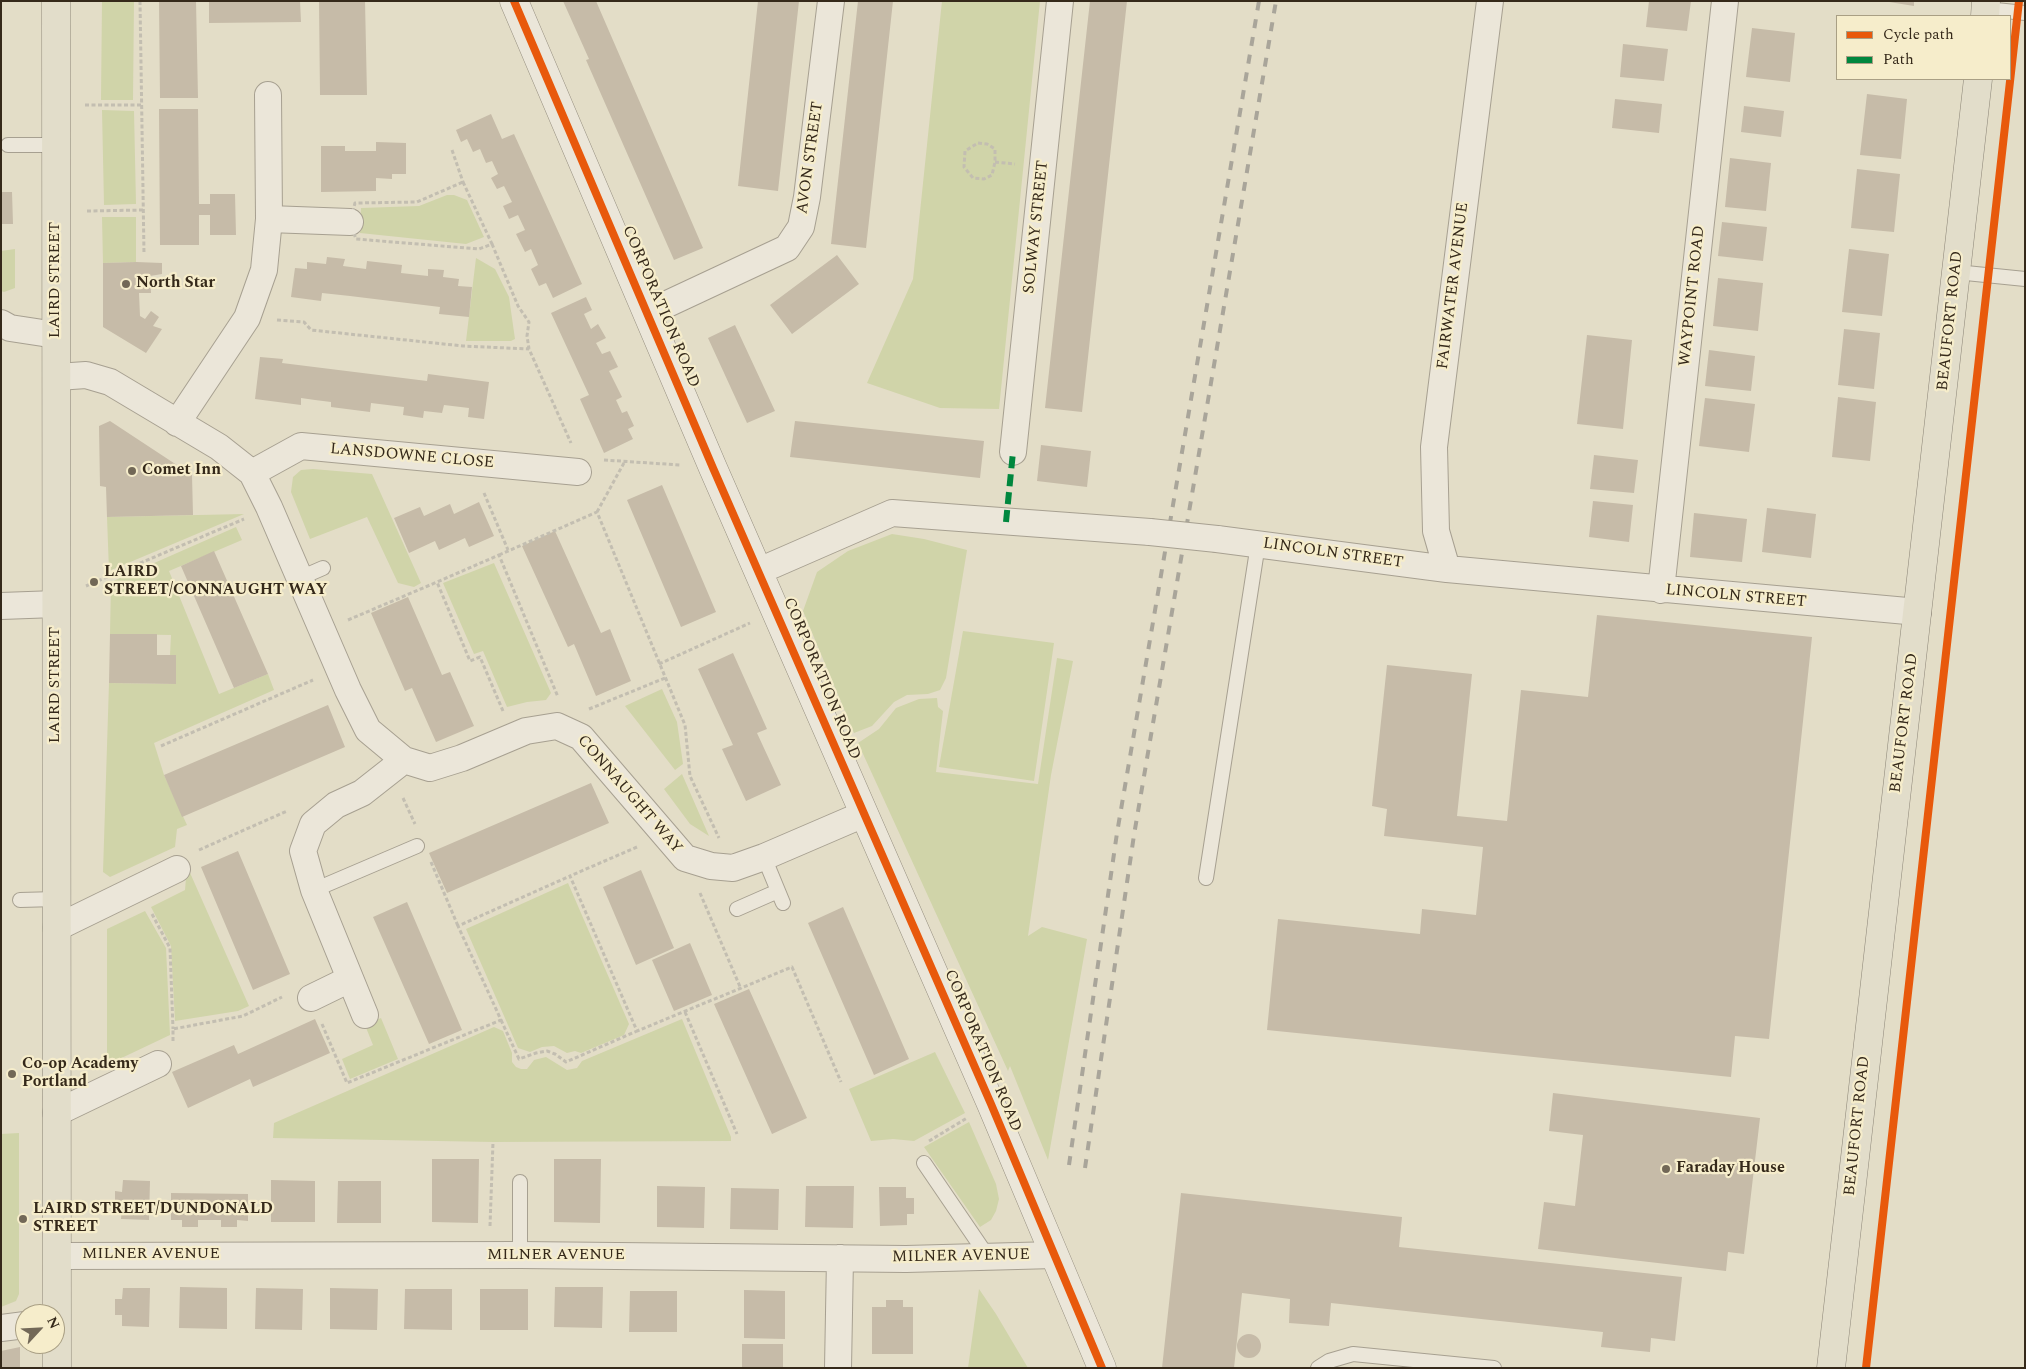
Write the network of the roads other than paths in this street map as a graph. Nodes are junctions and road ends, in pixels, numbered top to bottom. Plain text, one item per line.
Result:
1 (56, 1) edge
2 (514, 1) edge
3 (830, 1) edge
4 (1060, 1) edge
5 (1490, 1) edge
6 (1726, 1) edge
7 (1986, 9) edge
8 (2025, 13) edge
9 (1978, 80) edge
10 (268, 95) dead end
11 (8, 145) dead end
12 (56, 145) junction
13 (269, 219) junction
14 (350, 222) road end
15 (1956, 272) junction
16 (2025, 278) edge
17 (648, 313) junction
18 (1, 323) edge
19 (56, 335) junction
20 (57, 377) junction
21 (177, 423) junction
22 (1013, 452) dead end
23 (582, 460) road end
24 (252, 473) junction
25 (1258, 544) junction
26 (1447, 569) junction
27 (759, 571) junction
28 (1661, 590) junction
29 (56, 601) junction
30 (1, 606) edge
31 (1918, 612) junction
32 (404, 760) junction
33 (864, 814) junction
34 (417, 846) dead end
35 (764, 858) junction
36 (177, 869) road end
37 (1206, 878) dead end
38 (314, 890) junction
39 (56, 899) junction
40 (20, 900) dead end
41 (737, 909) dead end
42 (56, 928) junction
43 (350, 979) junction
44 (311, 998) road end
45 (365, 1015) dead end
46 (158, 1064) road end
47 (56, 1113) junction
48 (924, 1163) road end
49 (520, 1182) dead end
50 (520, 1255) junction
51 (1054, 1255) junction
52 (58, 1256) junction
53 (988, 1257) junction
54 (840, 1258) junction
55 (57, 1304) edge
56 (15, 1326) edge
57 (1, 1328) edge
58 (57, 1354) edge
59 (57, 1368) edge
60 (838, 1368) edge
61 (1102, 1368) edge
62 (1318, 1368) edge
63 (1494, 1368) edge
64 (1831, 1368) edge

1 - 12 main road, LAIRD STREET
2 - 17 street, CORPORATION ROAD
3 - 17 street, AVON STREET
4 - 22 street, SOLWAY STREET
5 - 26 street, FAIRWATER AVENUE
6 - 28 street, WAYPOINT ROAD
7 - 8 lane
9 - 15 main road, BEAUFORT ROAD
10 - 13 street
11 - 12 lane
12 - 19 main road, LAIRD STREET
13 - 14 street
13 - 21 street
15 - 16 lane
15 - 31 main road, BEAUFORT ROAD
17 - 27 street, CORPORATION ROAD
18 - 19 street
19 - 20 main road, LAIRD STREET
20 - 21 street, CONNAUGHT WAY
20 - 29 main road, LAIRD STREET
21 - 24 street, CONNAUGHT WAY
23 - 24 street, LANSDOWNE CLOSE
24 - 32 street, CONNAUGHT WAY
25 - 26 street, LINCOLN STREET
25 - 27 street, LINCOLN STREET, bridge
25 - 37 lane
26 - 28 street, LINCOLN STREET
27 - 33 street, CORPORATION ROAD
28 - 31 street, LINCOLN STREET
29 - 30 street
29 - 39 main road, LAIRD STREET
31 - 64 main road, BEAUFORT ROAD
32 - 35 street, CONNAUGHT WAY
32 - 38 street
33 - 35 street, CONNAUGHT WAY
33 - 51 street, CORPORATION ROAD
34 - 38 lane
35 - 41 lane
36 - 42 street
38 - 43 street
39 - 40 lane
39 - 42 main road, LAIRD STREET
42 - 47 main road, LAIRD STREET
43 - 44 street
43 - 45 street
46 - 47 street
47 - 52 main road, LAIRD STREET
48 - 53 lane
49 - 50 lane
50 - 52 street, MILNER AVENUE
50 - 54 street, MILNER AVENUE
51 - 53 street, MILNER AVENUE
51 - 61 street, CORPORATION ROAD
52 - 55 main road, LAIRD STREET
53 - 54 street, MILNER AVENUE
54 - 60 street
56 - 57 street
58 - 59 main road, LAIRD STREET
62 - 63 lane

